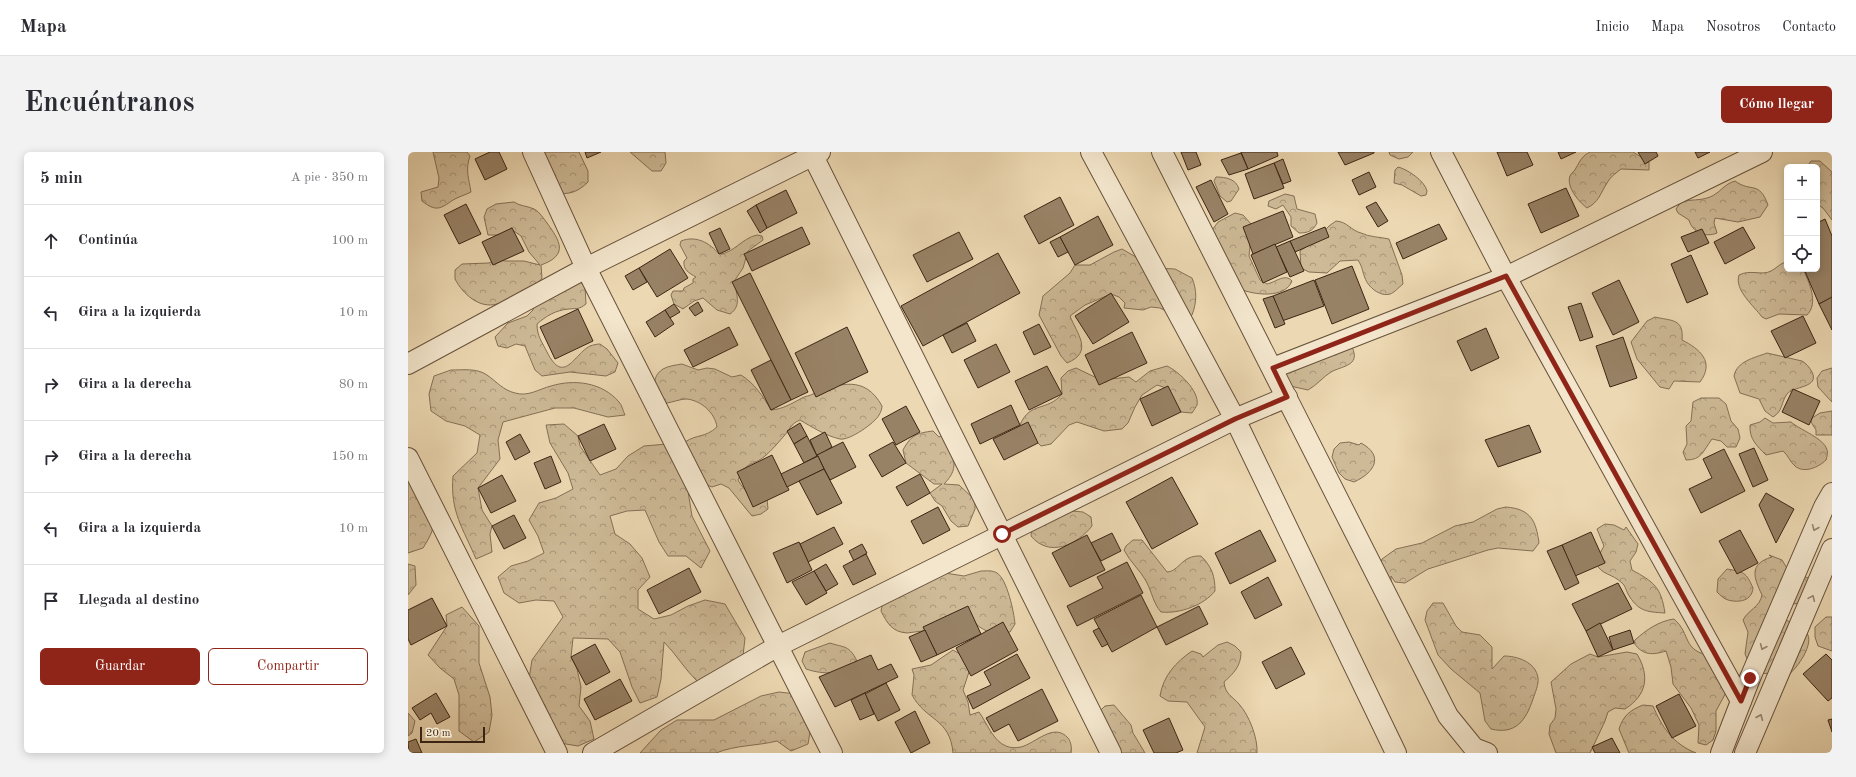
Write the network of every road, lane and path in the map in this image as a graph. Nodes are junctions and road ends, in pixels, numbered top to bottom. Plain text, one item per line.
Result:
1 (532, 152) edge
2 (1091, 152) edge
3 (1162, 152) edge
4 (1441, 152) edge
5 (1762, 152) edge
6 (815, 153) edge
7 (586, 268) junction
8 (1506, 276) junction
9 (408, 364) edge
10 (1273, 368) junction
11 (1287, 397) junction
12 (1235, 419) junction
13 (408, 458) edge
14 (1832, 493) edge
15 (1002, 534) junction
16 (1832, 549) edge
17 (778, 646) junction
18 (1741, 701) junction
19 (556, 753) edge
20 (593, 753) edge
21 (832, 753) edge
22 (1111, 753) edge
23 (1396, 753) edge
24 (1487, 753) edge
25 (1721, 753) edge
26 (1745, 753) edge

1 - 7 street
2 - 12 street
3 - 10 street
4 - 8 street
5 - 8 street
6 - 7 street
6 - 15 street
7 - 9 street
7 - 17 street
8 - 10 street
8 - 18 street
10 - 11 street
11 - 12 street
11 - 24 street
12 - 15 street
12 - 23 street
13 - 19 street
14 -> 18 street
15 - 17 street
15 - 22 street
26 -> 16 street
17 - 20 street
17 - 21 street
18 - 25 street

